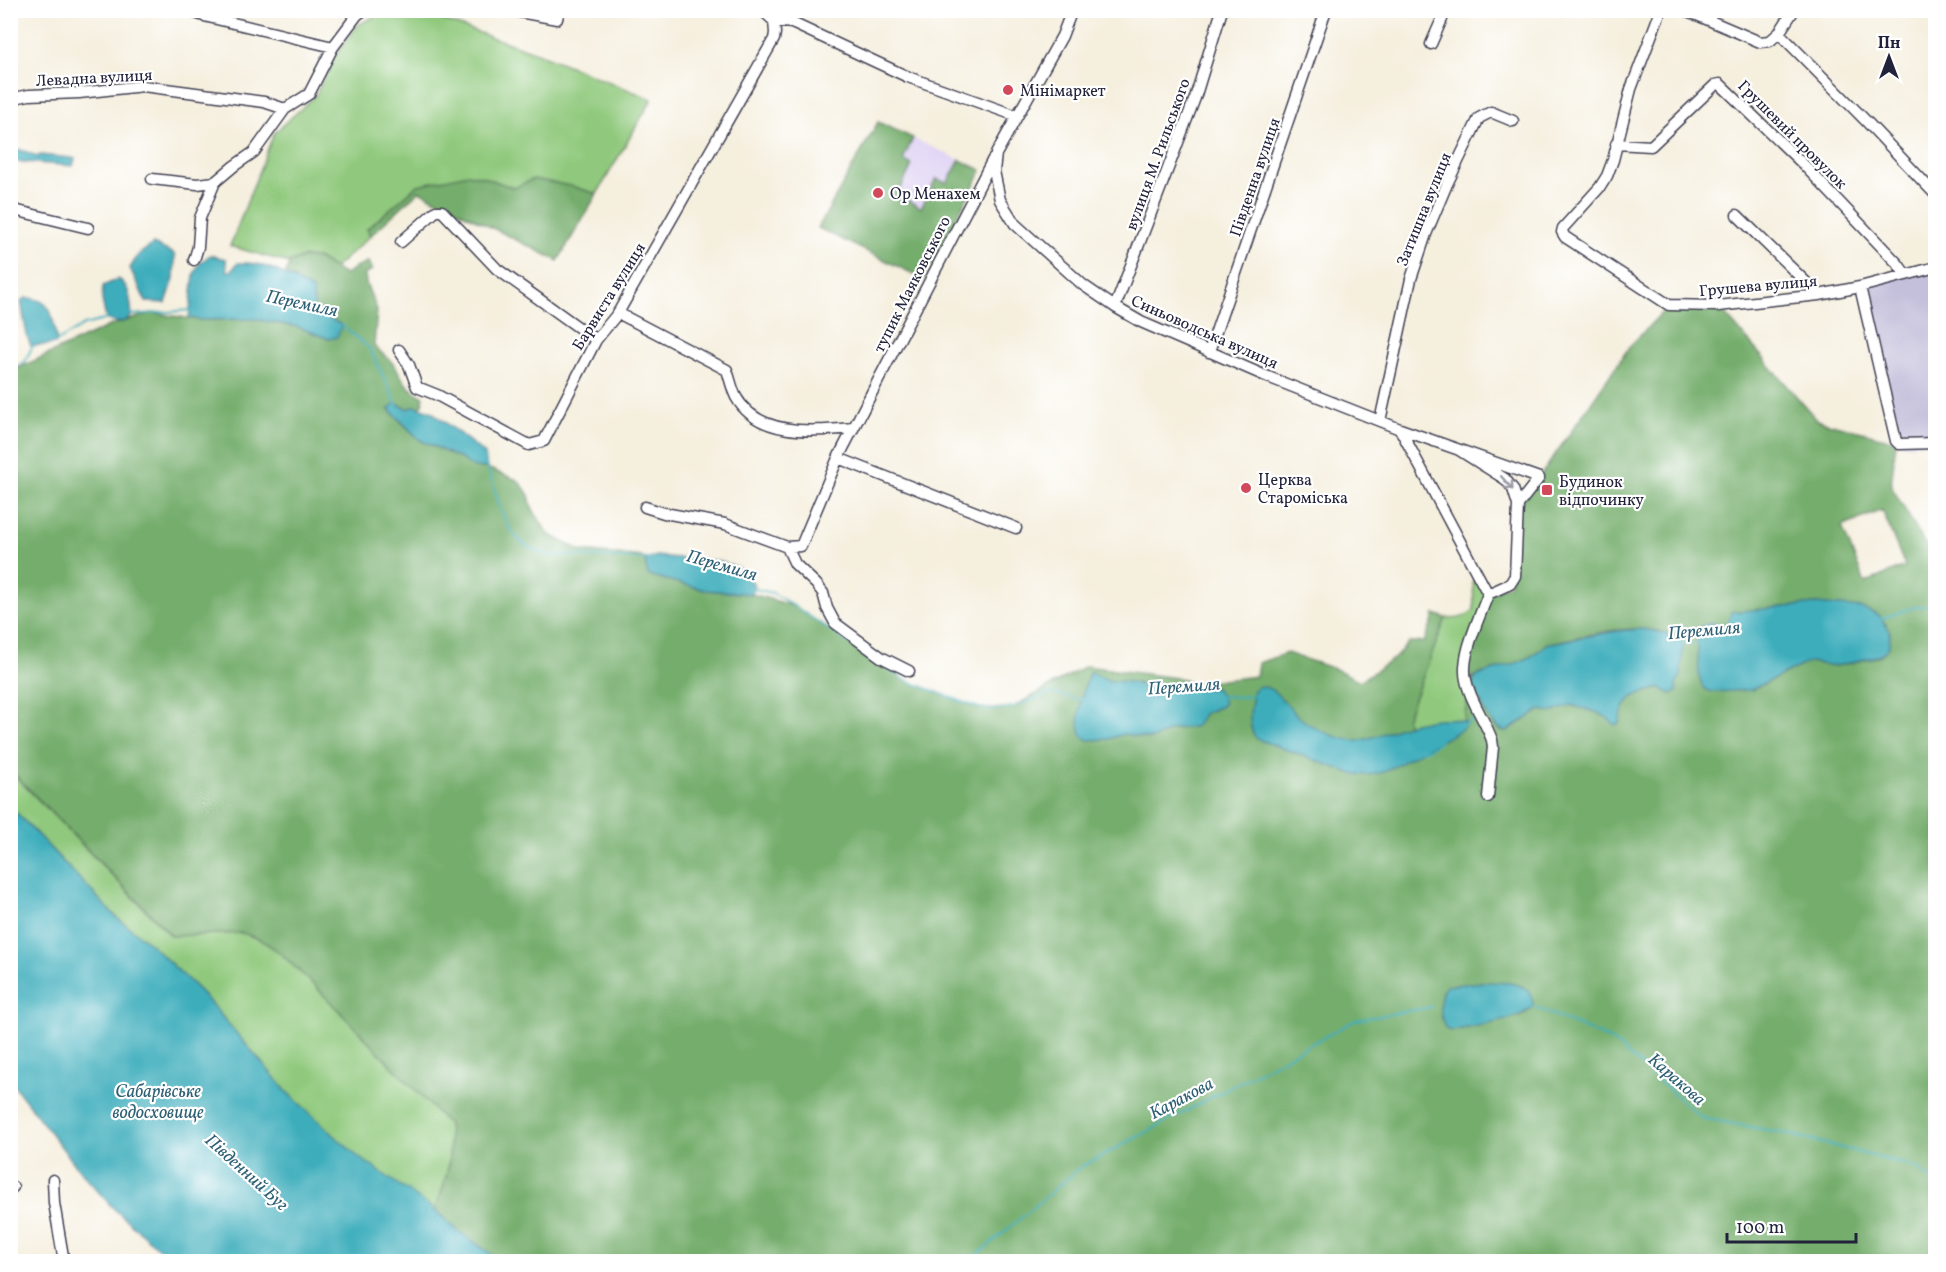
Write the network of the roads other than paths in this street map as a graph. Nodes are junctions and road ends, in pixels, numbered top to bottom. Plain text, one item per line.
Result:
1 (188, 10) edge
2 (364, 10) edge
3 (509, 10) edge
4 (762, 10) edge
5 (1072, 10) edge
6 (1222, 10) edge
7 (1326, 10) edge
8 (1446, 10) edge
9 (1661, 10) edge
10 (1685, 10) edge
11 (1794, 10) edge
12 (558, 15) edge
13 (774, 21) junction
14 (1779, 33) junction
15 (1431, 44) dead end
16 (333, 47) junction
17 (10, 99) edge
18 (285, 109) junction
19 (1017, 116) junction
20 (1513, 121) dead end
21 (1616, 144) junction
22 (996, 154) junction
23 (152, 179) dead end
24 (215, 182) junction
25 (1935, 195) edge
26 (10, 209) edge
27 (1737, 215) dead end
28 (88, 228) dead end
29 (402, 242) dead end
30 (194, 260) dead end
31 (1935, 267) edge
32 (1905, 275) junction
33 (1860, 287) junction
34 (1819, 295) junction
35 (1115, 307) junction
36 (618, 313) junction
37 (596, 340) junction
38 (399, 350) dead end
39 (1209, 352) junction
40 (1380, 420) junction
41 (853, 428) junction
42 (1400, 429) junction
43 (1935, 443) edge
44 (1459, 450) junction
45 (838, 458) junction
46 (1518, 505) junction
47 (645, 507) dead end
48 (1016, 528) dead end
49 (787, 547) junction
50 (1488, 594) junction
51 (909, 671) dead end
52 (1488, 798) dead end
53 (53, 1180) dead end
54 (64, 1262) edge

1 - 16 street
2 - 16 street
3 - 12 street
4 - 13 street
5 - 19 street, Синьоводська вулиця
6 - 35 street, вулиця М. Рильського
7 - 39 street, Південна вулиця
8 - 15 street
9 - 21 street, Грушева вулиця
10 - 14 street
11 - 14 street
13 - 19 street
13 - 36 street, Барвиста вулиця
14 - 25 street
16 - 18 street
17 - 18 street, Левадна вулиця
18 - 24 street
19 - 22 street, Синьоводська вулиця
20 - 40 street, Затишна вулиця
21 - 32 street, Грушевий провулок
21 - 34 street, Грушева вулиця
22 - 35 street, Синьоводська вулиця
22 - 41 street, тупик Маяковського
23 - 24 street
24 - 30 street
26 - 28 street
27 - 34 street
29 - 37 street
31 - 32 street, Грушева вулиця
32 - 33 street, Грушева вулиця
33 - 34 street, Грушева вулиця
33 - 43 street
35 - 39 street, Синьоводська вулиця
36 - 37 street, Барвиста вулиця
36 - 41 street
37 - 38 street, Барвиста вулиця
39 - 40 street, Синьоводська вулиця
40 - 42 street, Синьоводська вулиця
41 - 45 street, тупик Маяковського
42 - 44 street, Синьоводська вулиця
42 - 50 street
44 -> 46 street, Синьоводська вулиця
44 - 46 street, Синьоводська вулиця
45 - 48 street
45 - 49 street, тупик Маяковського
46 - 50 street
47 - 49 street
49 - 51 street
50 - 52 street
53 - 54 street

